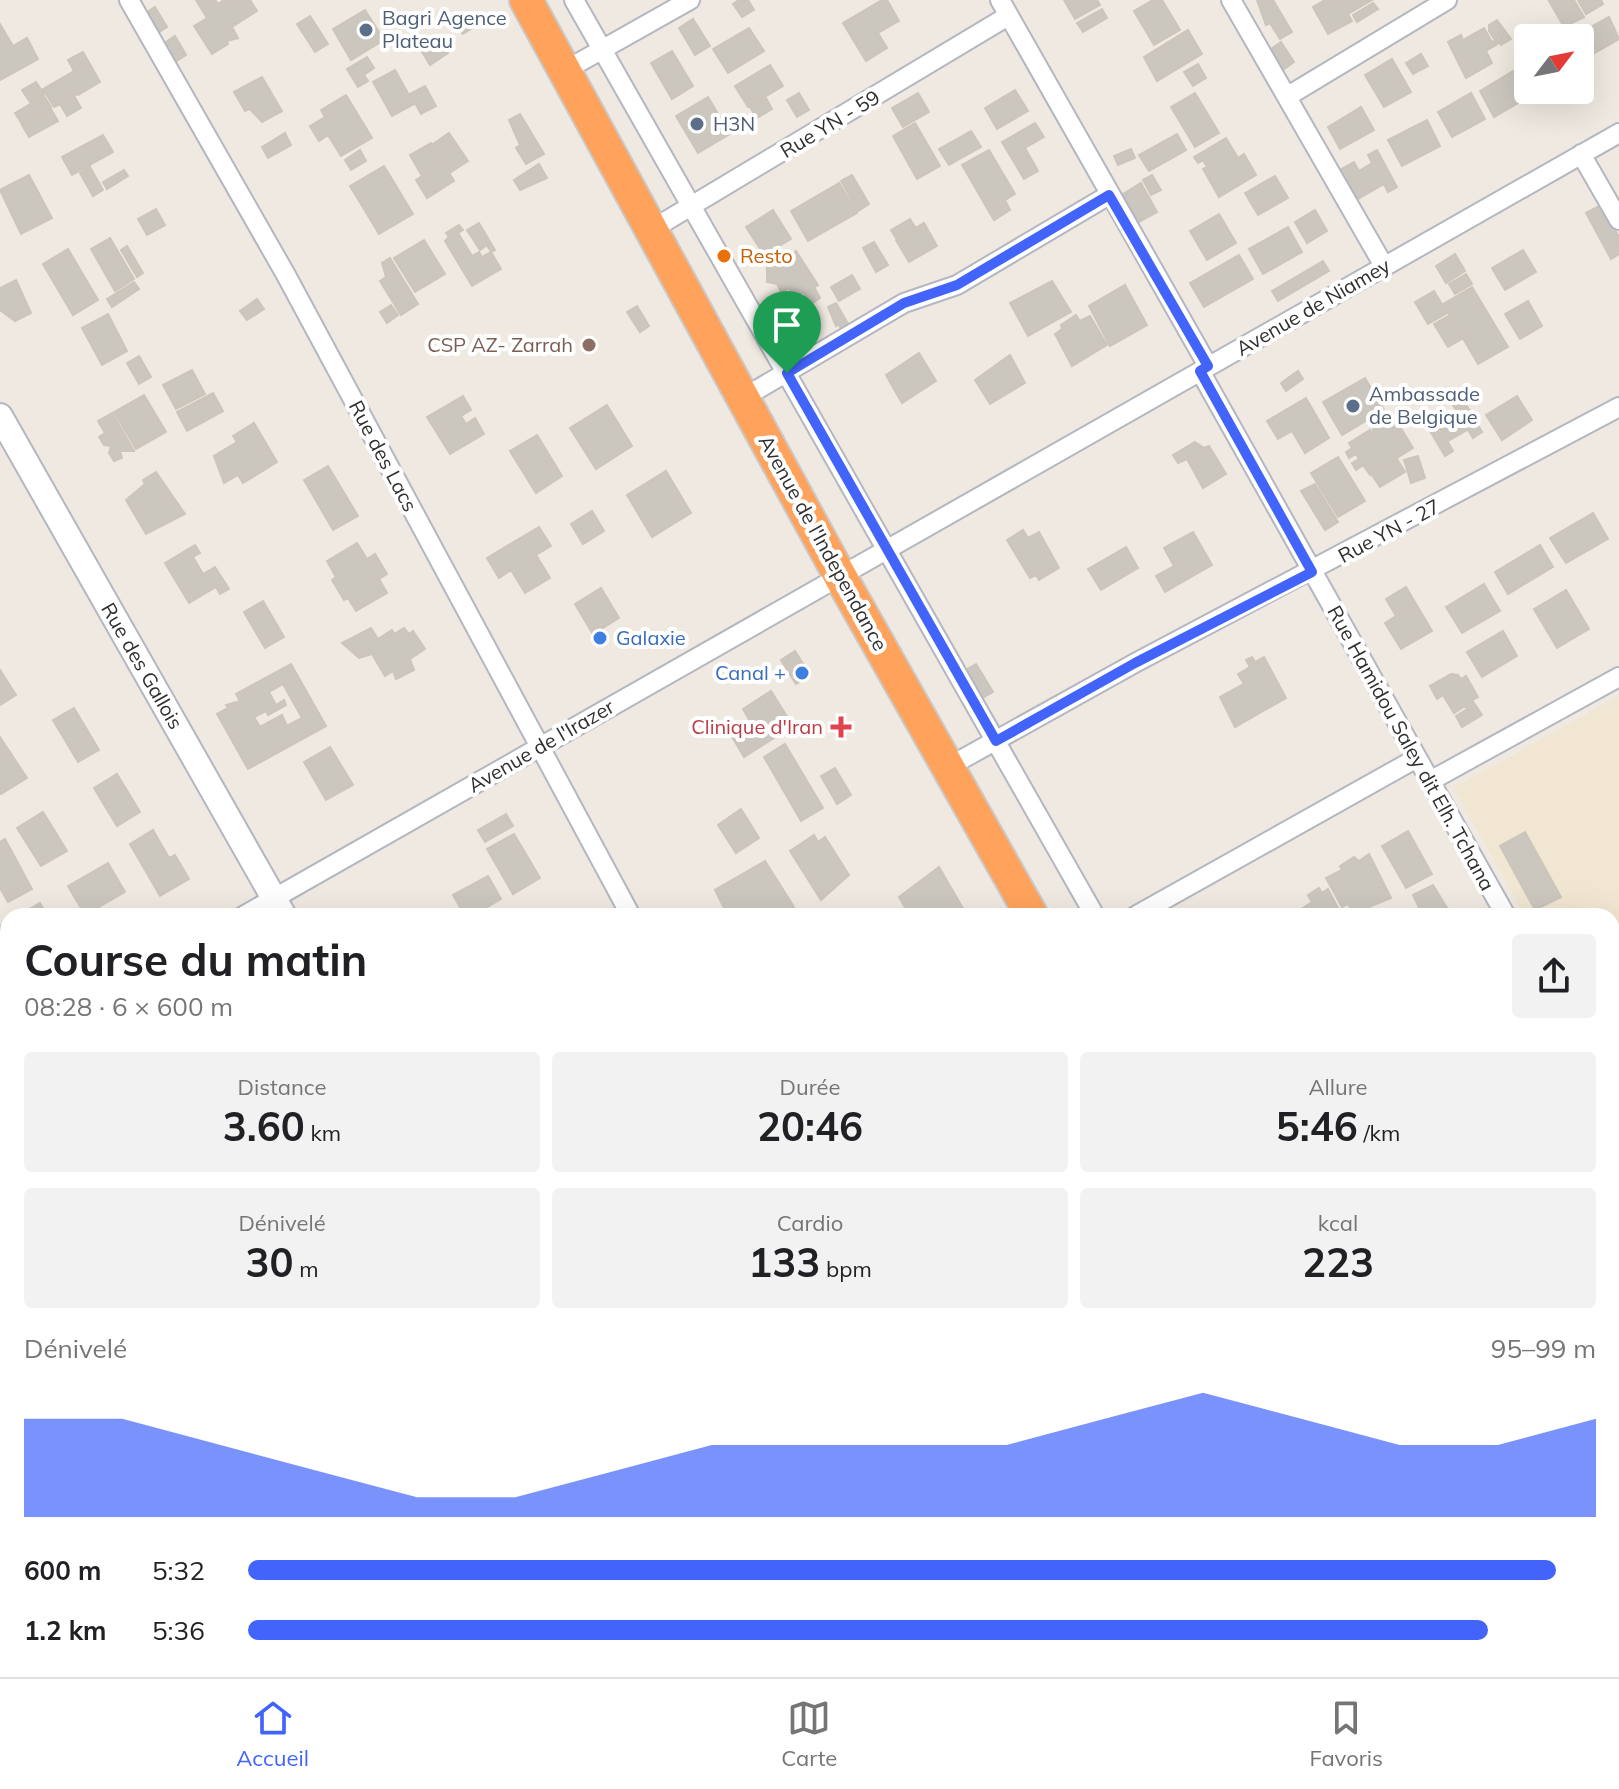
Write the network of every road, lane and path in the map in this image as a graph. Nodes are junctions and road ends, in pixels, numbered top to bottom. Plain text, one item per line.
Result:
1 (129, 0) edge
2 (526, 0) edge
3 (574, 0) edge
4 (690, 0) edge
5 (1231, 0) edge
6 (1447, 0) edge
7 (1004, 8) edge
8 (602, 49) junction
9 (564, 71) junction
10 (1288, 96) junction
11 (1619, 133) edge
12 (1581, 154) junction
13 (1109, 195) junction
14 (691, 208) junction
15 (1619, 220) edge
16 (651, 230) junction
17 (1384, 266) junction
18 (1204, 369) junction
19 (787, 373) junction
20 (743, 398) junction
21 (1619, 407) edge
22 (0, 416) edge
23 (888, 549) junction
24 (1312, 572) junction
25 (840, 576) junction
26 (1619, 677) edge
27 (996, 741) junction
28 (538, 747) junction
29 (1417, 758) junction
30 (948, 767) junction
31 (1430, 781) junction
32 (279, 907) edge
33 (627, 908) edge
34 (1027, 908) edge
35 (1090, 908) edge
36 (1149, 908) edge
37 (1501, 908) edge

1 - 28 street, Rue des Lacs
2 - 9 highway, Avenue de l'Independance
3 - 8 street
4 - 8 street
5 - 10 street
6 - 10 street
7 - 13 street, Rue Hamidou Saley dit Elh. Tchana
7 - 14 street, Rue YN - 59
8 - 9 street
8 - 14 street
9 - 16 highway, Avenue de l'Independance
10 - 17 street
11 - 12 street, Avenue de Niamey
12 - 15 street
12 - 17 street, Avenue de Niamey
13 - 18 street, Rue Hamidou Saley dit Elh. Tchana
13 - 19 street
14 - 16 street, Rue YN - 59
14 - 19 street
16 - 20 highway, Avenue de l'Independance
17 - 18 street, Avenue de Niamey
18 - 23 street, Avenue de Niamey
18 - 24 street, Rue Hamidou Saley dit Elh. Tchana
19 - 20 street
19 - 23 street
20 - 25 highway, Avenue de l'Independance
21 - 24 street, Rue YN - 27
22 - 32 street, Rue des Gallois
23 - 25 street, Avenue de Niamey
23 - 27 street
24 - 27 street, Rue YN - 27
24 - 29 street, Rue Hamidou Saley dit Elh. Tchana
25 - 28 street, Avenue de l'Irazer
25 - 30 highway, Avenue de l'Independance
26 - 31 street
27 - 30 street, Rue YN - 27
27 - 35 street
28 - 32 street, Avenue de l'Irazer
28 - 33 street, Rue des Lacs
29 - 31 street, Rue Hamidou Saley dit Elh. Tchana
29 - 36 street
30 - 34 highway, Avenue de l'Independance
31 - 37 street, Rue Hamidou Saley dit Elh. Tchana

